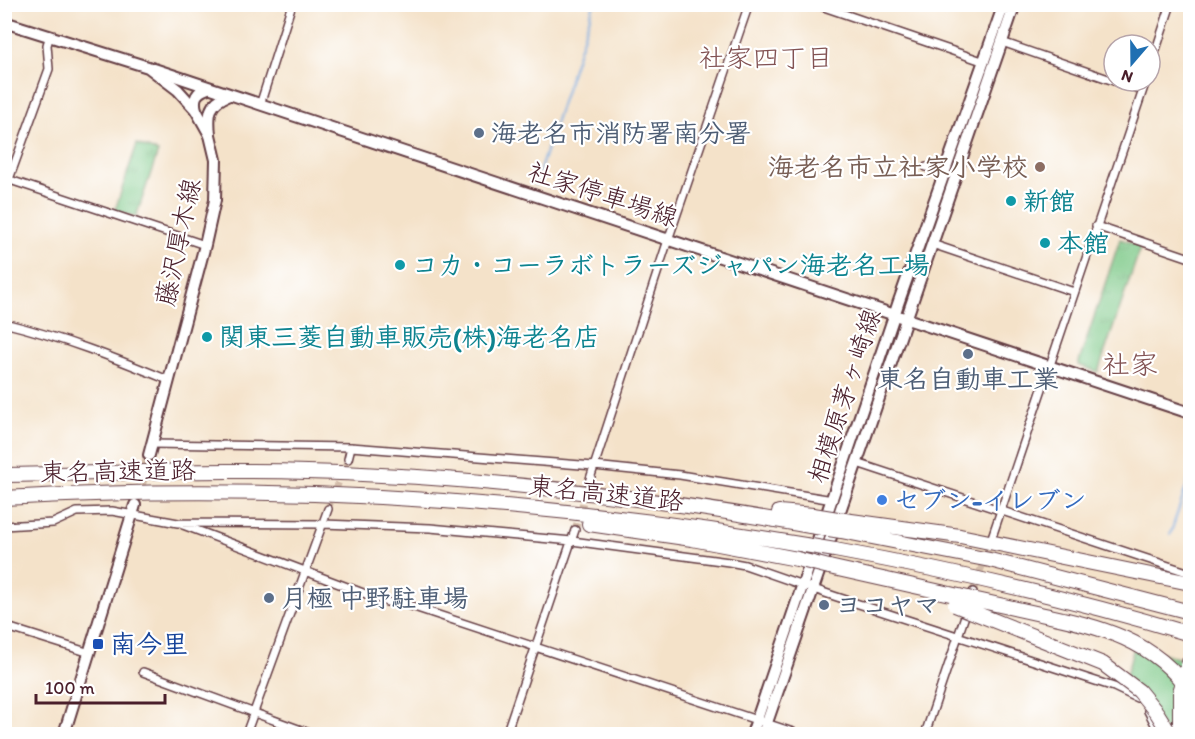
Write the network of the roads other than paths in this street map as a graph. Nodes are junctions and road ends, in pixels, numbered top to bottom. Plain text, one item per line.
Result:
1 (292, 4) edge
2 (748, 4) edge
3 (815, 4) edge
4 (1004, 4) edge
5 (1015, 4) edge
6 (1171, 4) edge
7 (13, 24) edge
8 (1161, 33) edge
9 (50, 36) junction
10 (1002, 42) junction
11 (985, 62) junction
12 (148, 67) junction
13 (1102, 77) edge
14 (208, 88) junction
15 (1141, 93) edge
16 (229, 95) junction
17 (260, 105) junction
18 (196, 110) junction
19 (210, 135) junction
20 (926, 167) dead end
21 (945, 173) junction
22 (7, 179) edge
23 (4, 193) edge
24 (1096, 226) junction
25 (668, 239) junction
26 (932, 244) junction
27 (205, 245) junction
28 (1191, 258) edge
29 (1074, 292) junction
30 (895, 314) junction
31 (906, 318) junction
32 (4, 323) edge
33 (1049, 365) junction
34 (168, 380) junction
35 (1191, 413) edge
36 (351, 447) junction
37 (150, 449) joint
38 (348, 459) tunnel mouth
39 (857, 463) junction
40 (594, 465) junction
41 (4, 475) edge
42 (589, 482) tunnel mouth
43 (4, 498) edge
44 (833, 500) junction
45 (133, 504) junction
46 (475, 504) junction
47 (328, 509) tunnel mouth
48 (1001, 510) junction
49 (178, 523) junction
50 (323, 524) junction
51 (843, 525) junction
52 (4, 526) edge
53 (575, 530) tunnel mouth
54 (992, 537) tunnel mouth
55 (572, 541) junction
56 (306, 571) junction
57 (1191, 573) edge
58 (1191, 583) edge
59 (808, 588) junction
60 (962, 597) junction
61 (1191, 612) edge
62 (4, 626) edge
63 (1191, 634) edge
64 (958, 637) junction
65 (537, 648) junction
66 (90, 653) junction
67 (1191, 659) edge
68 (142, 672) dead end
69 (1191, 693) edge
70 (254, 713) junction
71 (762, 726) edge
72 (64, 735) edge
73 (246, 735) edge
74 (312, 735) edge
75 (506, 735) edge
76 (752, 735) edge
77 (799, 735) edge
78 (925, 735) edge
79 (1160, 735) edge
80 (1170, 735) edge
81 (1180, 735) edge

1 - 17 street
2 - 25 street
3 - 11 street
4 - 11 main road, 相模原茅ヶ崎線
5 - 10 main road, 相模原茅ヶ崎線
6 - 8 street
7 - 9 main road, 藤沢厚木線
9 - 12 main road, 藤沢厚木線
9 - 22 street
10 - 13 street
10 - 26 main road, 相模原茅ヶ崎線
11 - 21 main road, 相模原茅ヶ崎線
12 - 14 main road, 社家停車場線
12 - 18 main road, 藤沢厚木線
14 - 16 main road, 社家停車場線
14 - 18 main road
15 - 24 street
16 - 17 main road, 社家停車場線
16 - 19 main road
17 - 25 main road, 社家停車場線
18 - 19 main road, 藤沢厚木線
19 - 27 main road, 藤沢厚木線
20 - 21 street
21 - 30 main road, 相模原茅ヶ崎線
22 - 23 street
22 - 27 street
24 - 28 street
24 - 29 street
25 - 30 main road, 社家停車場線
25 - 40 street
26 - 29 street
26 - 31 main road, 相模原茅ヶ崎線
27 - 34 main road, 藤沢厚木線
29 - 33 street
30 - 31 main road, 社家停車場線
30 - 44 main road, 相模原茅ヶ崎線
31 - 33 main road
31 - 39 main road, 相模原茅ヶ崎線
32 - 34 street
33 - 35 main road
33 - 48 street
34 - 37 main road, 藤沢厚木線
36 - 37 street
36 - 38 street
36 - 40 street
39 - 48 street
39 - 59 main road, 相模原茅ヶ崎線
40 - 42 street
40 - 44 street
41 - 51 highway, 東名高速道路, bridge
43 - 45 highway, 東名高速道路
44 - 59 main road, 相模原茅ヶ崎線
45 - 46 highway, 東名高速道路
45 - 49 street
45 - 52 street
45 - 66 main road
46 - 60 highway, bridge
46 - 63 highway, 東名高速道路, bridge
47 - 50 street
48 - 54 street
48 - 57 street
49 - 50 street
49 - 56 street
50 - 55 street
50 - 56 street
51 - 58 highway
51 - 61 highway, 東名高速道路
53 - 55 street
55 - 59 street
55 - 65 street
56 - 65 street
56 - 70 street
59 - 64 street
59 - 71 main road, 相模原茅ヶ崎線
60 - 64 street
60 - 69 highway, bridge
60 - 80 highway, bridge
62 - 66 street
64 - 78 street
64 - 79 street
65 - 71 street
65 - 75 street
66 - 72 main road
67 - 81 highway, bridge
68 - 70 street
70 - 73 street
70 - 74 street
71 - 76 main road, 相模原茅ヶ崎線
71 - 77 street

